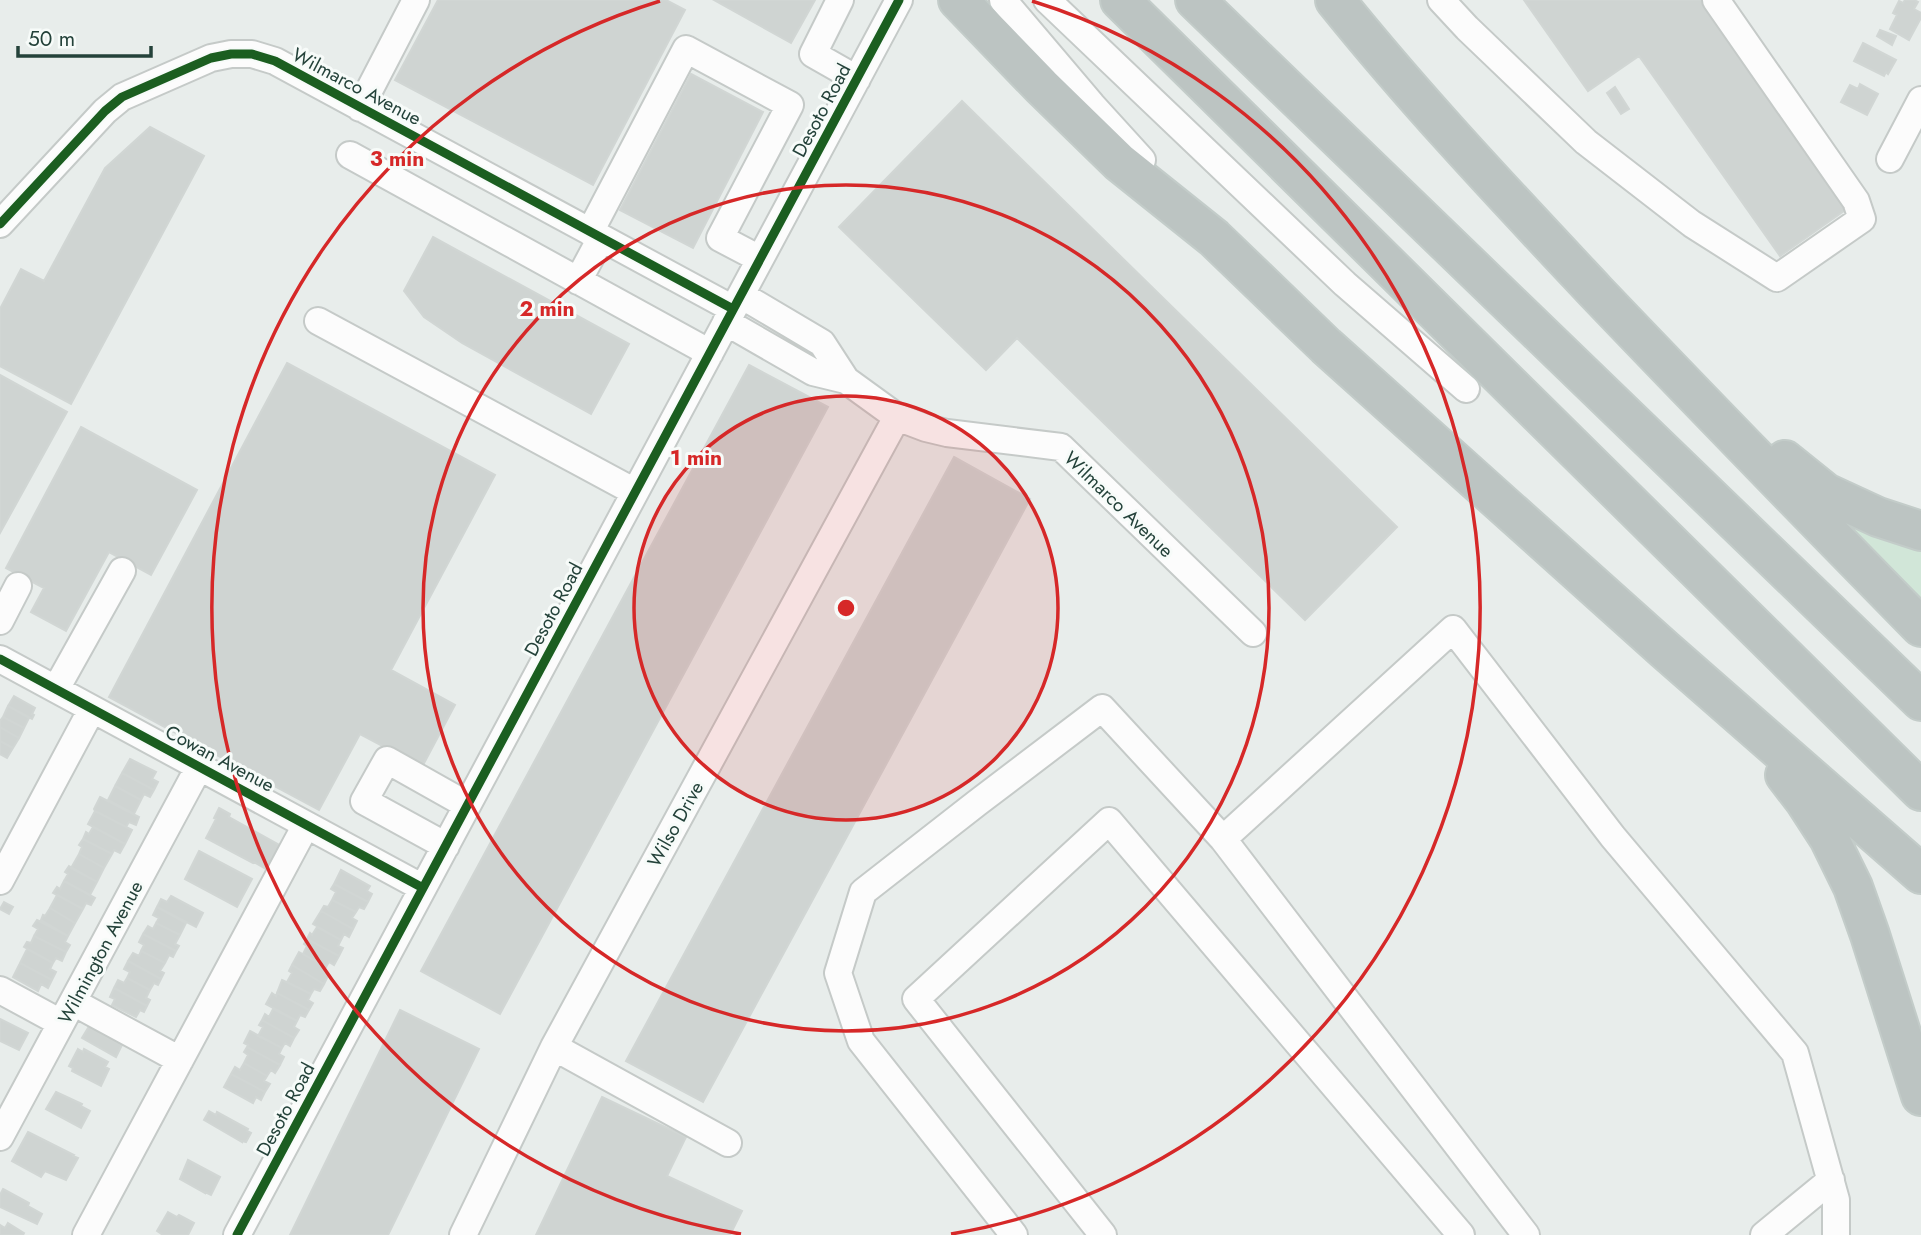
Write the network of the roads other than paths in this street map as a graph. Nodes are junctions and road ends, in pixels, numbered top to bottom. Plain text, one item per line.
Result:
1 (416, 0) edge
2 (840, 0) edge
3 (899, 0) edge
4 (958, 0) edge
5 (1003, 0) edge
6 (1047, 0) edge
7 (1120, 0) edge
8 (1195, 0) edge
9 (1335, 0) edge
10 (1441, 0) edge
11 (1716, 0) edge
12 (857, 79) junction
13 (1921, 100) edge
14 (360, 107) junction
15 (350, 155) dead end
16 (1890, 159) dead end
17 (1493, 183) junction
18 (0, 224) edge
19 (595, 235) junction
20 (1214, 238) junction
21 (760, 259) junction
22 (578, 281) junction
23 (734, 309) junction
24 (318, 321) dead end
25 (710, 353) junction
26 (1465, 389) dead end
27 (897, 417) junction
28 (635, 492) junction
29 (1921, 531) edge
30 (122, 571) dead end
31 (18, 586) dead end
32 (0, 621) edge
33 (1921, 627) edge
34 (1254, 633) dead end
35 (1665, 650) junction
36 (0, 659) edge
37 (57, 690) junction
38 (1921, 701) edge
39 (92, 709) junction
40 (199, 767) junction
41 (1921, 791) edge
42 (467, 805) junction
43 (306, 825) junction
44 (1223, 839) junction
45 (446, 846) junction
46 (1921, 874) edge
47 (0, 881) edge
48 (423, 888) junction
49 (0, 990) edge
50 (67, 1013) junction
51 (554, 1047) junction
52 (180, 1060) junction
53 (1921, 1096) edge
54 (0, 1138) edge
55 (728, 1143) dead end
56 (1831, 1180) junction
57 (86, 1235) edge
58 (237, 1235) edge
59 (463, 1235) edge
60 (1014, 1235) edge
61 (1103, 1235) edge
62 (1461, 1235) edge
63 (1527, 1235) edge
64 (1764, 1235) edge
65 (1836, 1235) edge

1 - 14 street
2 - 12 street
3 - 12 street, Desoto Road
4 - 20 highway
5 - 20 street
6 - 26 street
7 - 41 highway
8 - 38 highway
9 - 17 highway
10 - 11 street
12 - 21 street, Desoto Road
13 - 16 street
14 - 18 street, Wilmarco Avenue
14 - 19 street, Wilmarco Avenue
15 - 22 street
17 - 29 highway
17 - 33 highway
19 - 21 street
19 - 22 street
19 - 23 street, Wilmarco Avenue
20 - 35 highway
21 - 23 street, Desoto Road
22 - 25 street
23 - 25 street, Desoto Road
23 - 27 street, Wilmarco Avenue
24 - 28 street
25 - 28 street, Desoto Road
27 - 34 street, Wilmarco Avenue
27 - 51 street, Wilso Drive
28 - 42 street, Desoto Road
30 - 37 street
31 - 32 street
35 - 46 highway
35 - 53 highway
36 - 37 street, Cowan Avenue
37 - 39 street, Cowan Avenue
39 - 40 street, Cowan Avenue
39 - 47 street
40 - 43 street, Cowan Avenue
40 - 50 street, Wilmington Avenue
42 - 45 street, Desoto Road
42 - 45 street
43 - 48 street, Cowan Avenue
43 - 52 street
44 - 56 street
44 - 60 street
44 - 63 street
45 - 48 street, Desoto Road
48 - 58 street, Desoto Road
49 - 50 street
50 - 52 street
50 - 54 street, Wilmington Avenue
51 - 55 street
51 - 59 street, Wilso Drive
52 - 57 street
56 - 64 street
56 - 65 street
61 - 62 street

